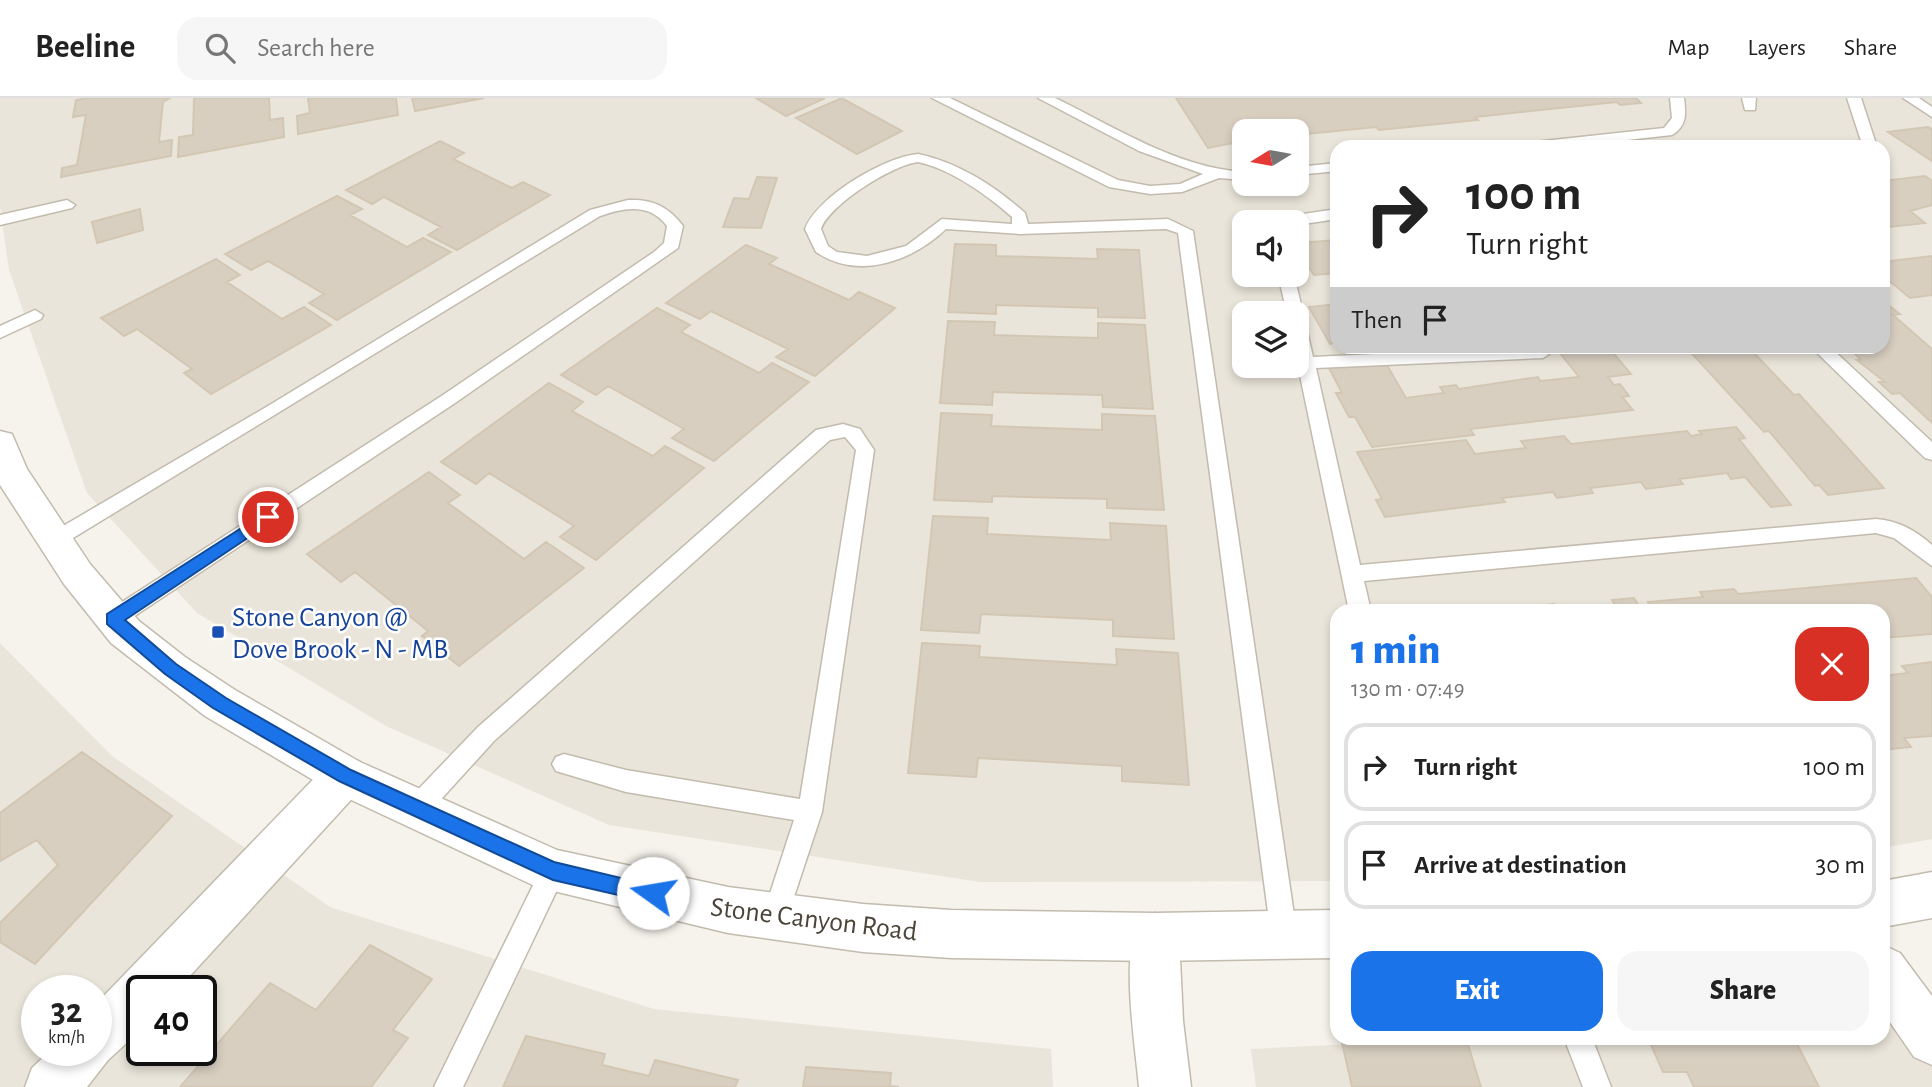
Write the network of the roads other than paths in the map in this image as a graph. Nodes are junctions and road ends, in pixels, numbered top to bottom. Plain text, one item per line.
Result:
1 (939, 98) edge
2 (1045, 98) edge
3 (1677, 98) edge
4 (1854, 98) edge
5 (1910, 98) edge
6 (1932, 113) edge
7 (1591, 140) edge
8 (1868, 140) edge
9 (1330, 168) edge
10 (1309, 170) edge
11 (1214, 176) junction
12 (1232, 176) edge
13 (66, 205) dead end
14 (1330, 215) edge
15 (1309, 218) edge
16 (0, 220) edge
17 (1020, 229) junction
18 (35, 316) dead end
19 (0, 333) edge
20 (1476, 354) edge
21 (1827, 354) edge
22 (1309, 363) edge
23 (1309, 376) edge
24 (0, 443) edge
25 (1932, 453) edge
26 (53, 541) junction
27 (1932, 558) edge
28 (1353, 574) junction
29 (1359, 604) edge
30 (113, 619) junction
31 (564, 764) dead end
32 (345, 776) junction
33 (416, 809) junction
34 (810, 811) junction
35 (553, 871) junction
36 (1932, 895) edge
37 (1890, 903) edge
38 (776, 915) junction
39 (1330, 934) edge
40 (1284, 935) junction
41 (1155, 937) junction
42 (159, 975) edge
43 (1890, 980) edge
44 (126, 1009) edge
45 (112, 1024) edge
46 (1932, 1039) edge
47 (1581, 1045) edge
48 (71, 1066) edge
49 (51, 1087) edge
50 (448, 1087) edge
51 (1165, 1087) edge
52 (1597, 1087) edge

1 - 11 lane
2 - 11 lane
3 - 7 lane
4 - 8 lane
5 - 6 lane
9 - 10 lane
11 - 12 lane
13 - 16 lane
14 - 15 lane
17 - 17 lane
17 - 40 lane
18 - 19 lane
20 - 22 lane
21 - 25 lane
23 - 28 lane
24 - 26 street, Stone Canyon Road
26 - 30 street, Stone Canyon Road
26 - 30 lane
27 - 28 lane
28 - 29 lane
30 - 32 street, Stone Canyon Road
31 - 34 lane
32 - 33 street, Stone Canyon Road
32 - 42 street
33 - 34 lane
33 - 35 street, Stone Canyon Road
34 - 38 lane
35 - 38 street, Stone Canyon Road
35 - 50 lane
36 - 37 street
38 - 41 street, Stone Canyon Road
39 - 40 street, Stone Canyon Road
40 - 41 street, Stone Canyon Road
41 - 51 street
43 - 46 street
44 - 45 street
47 - 52 lane
48 - 49 street

